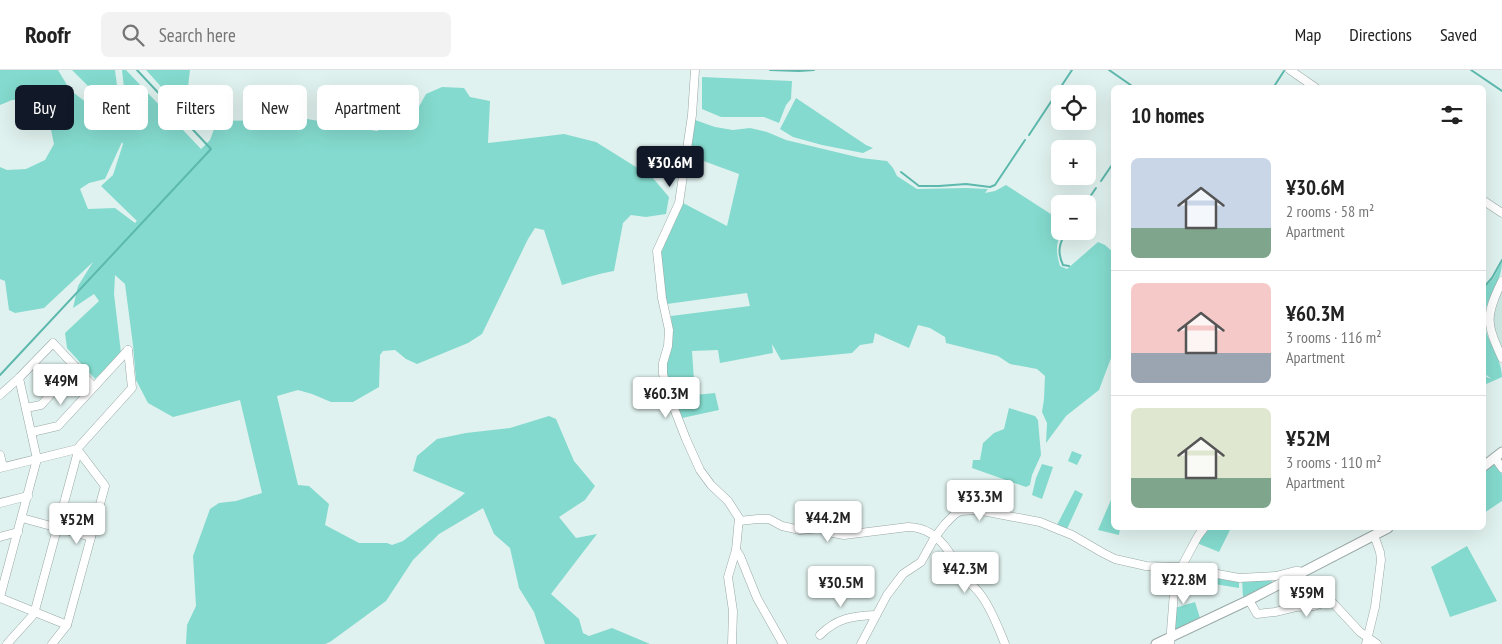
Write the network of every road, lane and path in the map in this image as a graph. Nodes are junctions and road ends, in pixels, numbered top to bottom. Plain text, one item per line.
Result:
1 (1290, 70) edge
2 (695, 71) edge
3 (1312, 85) edge
4 (1486, 202) edge
5 (1502, 213) edge
6 (1502, 281) edge
7 (1502, 358) edge
8 (76, 367) junction
9 (19, 378) junction
10 (94, 386) junction
11 (0, 394) edge
12 (26, 408) junction
13 (32, 432) junction
14 (77, 450) junction
15 (1498, 455) edge
16 (0, 456) edge
17 (37, 459) junction
18 (1486, 464) edge
19 (2, 468) edge
20 (1502, 468) edge
21 (28, 496) junction
22 (0, 503) edge
23 (22, 518) junction
24 (739, 522) junction
25 (58, 528) junction
26 (1202, 530) edge
27 (1384, 530) edge
28 (18, 532) junction
29 (1374, 535) junction
30 (0, 537) edge
31 (91, 537) junction
32 (935, 537) junction
33 (736, 550) junction
34 (1180, 567) junction
35 (9, 568) junction
36 (0, 570) edge
37 (1302, 573) junction
38 (0, 598) edge
39 (1249, 600) junction
40 (35, 611) junction
41 (876, 615) junction
42 (67, 625) junction
43 (820, 635) dead end
44 (1170, 641) edge
45 (1367, 641) edge
46 (7, 644) edge
47 (52, 644) edge
48 (732, 644) edge
49 (783, 644) edge
50 (861, 644) edge
51 (1005, 644) edge
52 (1156, 644) edge
53 (1377, 644) edge

1 - 3 street
2 - 24 street
4 - 5 street
6 - 7 street
8 - 9 street
8 - 10 street
8 - 12 street
9 - 11 street
9 - 12 street
10 - 13 street
10 - 14 street
12 - 13 street
13 - 17 street
14 - 17 street
14 - 25 street
14 - 31 street
15 - 18 street
15 - 20 street
16 - 19 street
17 - 19 street
17 - 21 street
21 - 22 street
21 - 23 street
23 - 25 street
23 - 28 street
24 - 32 street
24 - 33 street
25 - 31 street
25 - 40 street
26 - 34 street
27 - 29 street
28 - 30 street
28 - 35 street
29 - 37 street
29 - 45 street
31 - 42 street
32 - 34 street
32 - 41 street
32 - 51 street
33 - 48 street
33 - 49 street
34 - 37 street
34 - 44 street
35 - 36 street
35 - 38 street
37 - 39 street
38 - 40 street
39 - 44 street
39 - 45 street
40 - 42 street
40 - 46 street
41 - 43 street
41 - 50 street
42 - 47 street
44 - 52 street
45 - 53 street

